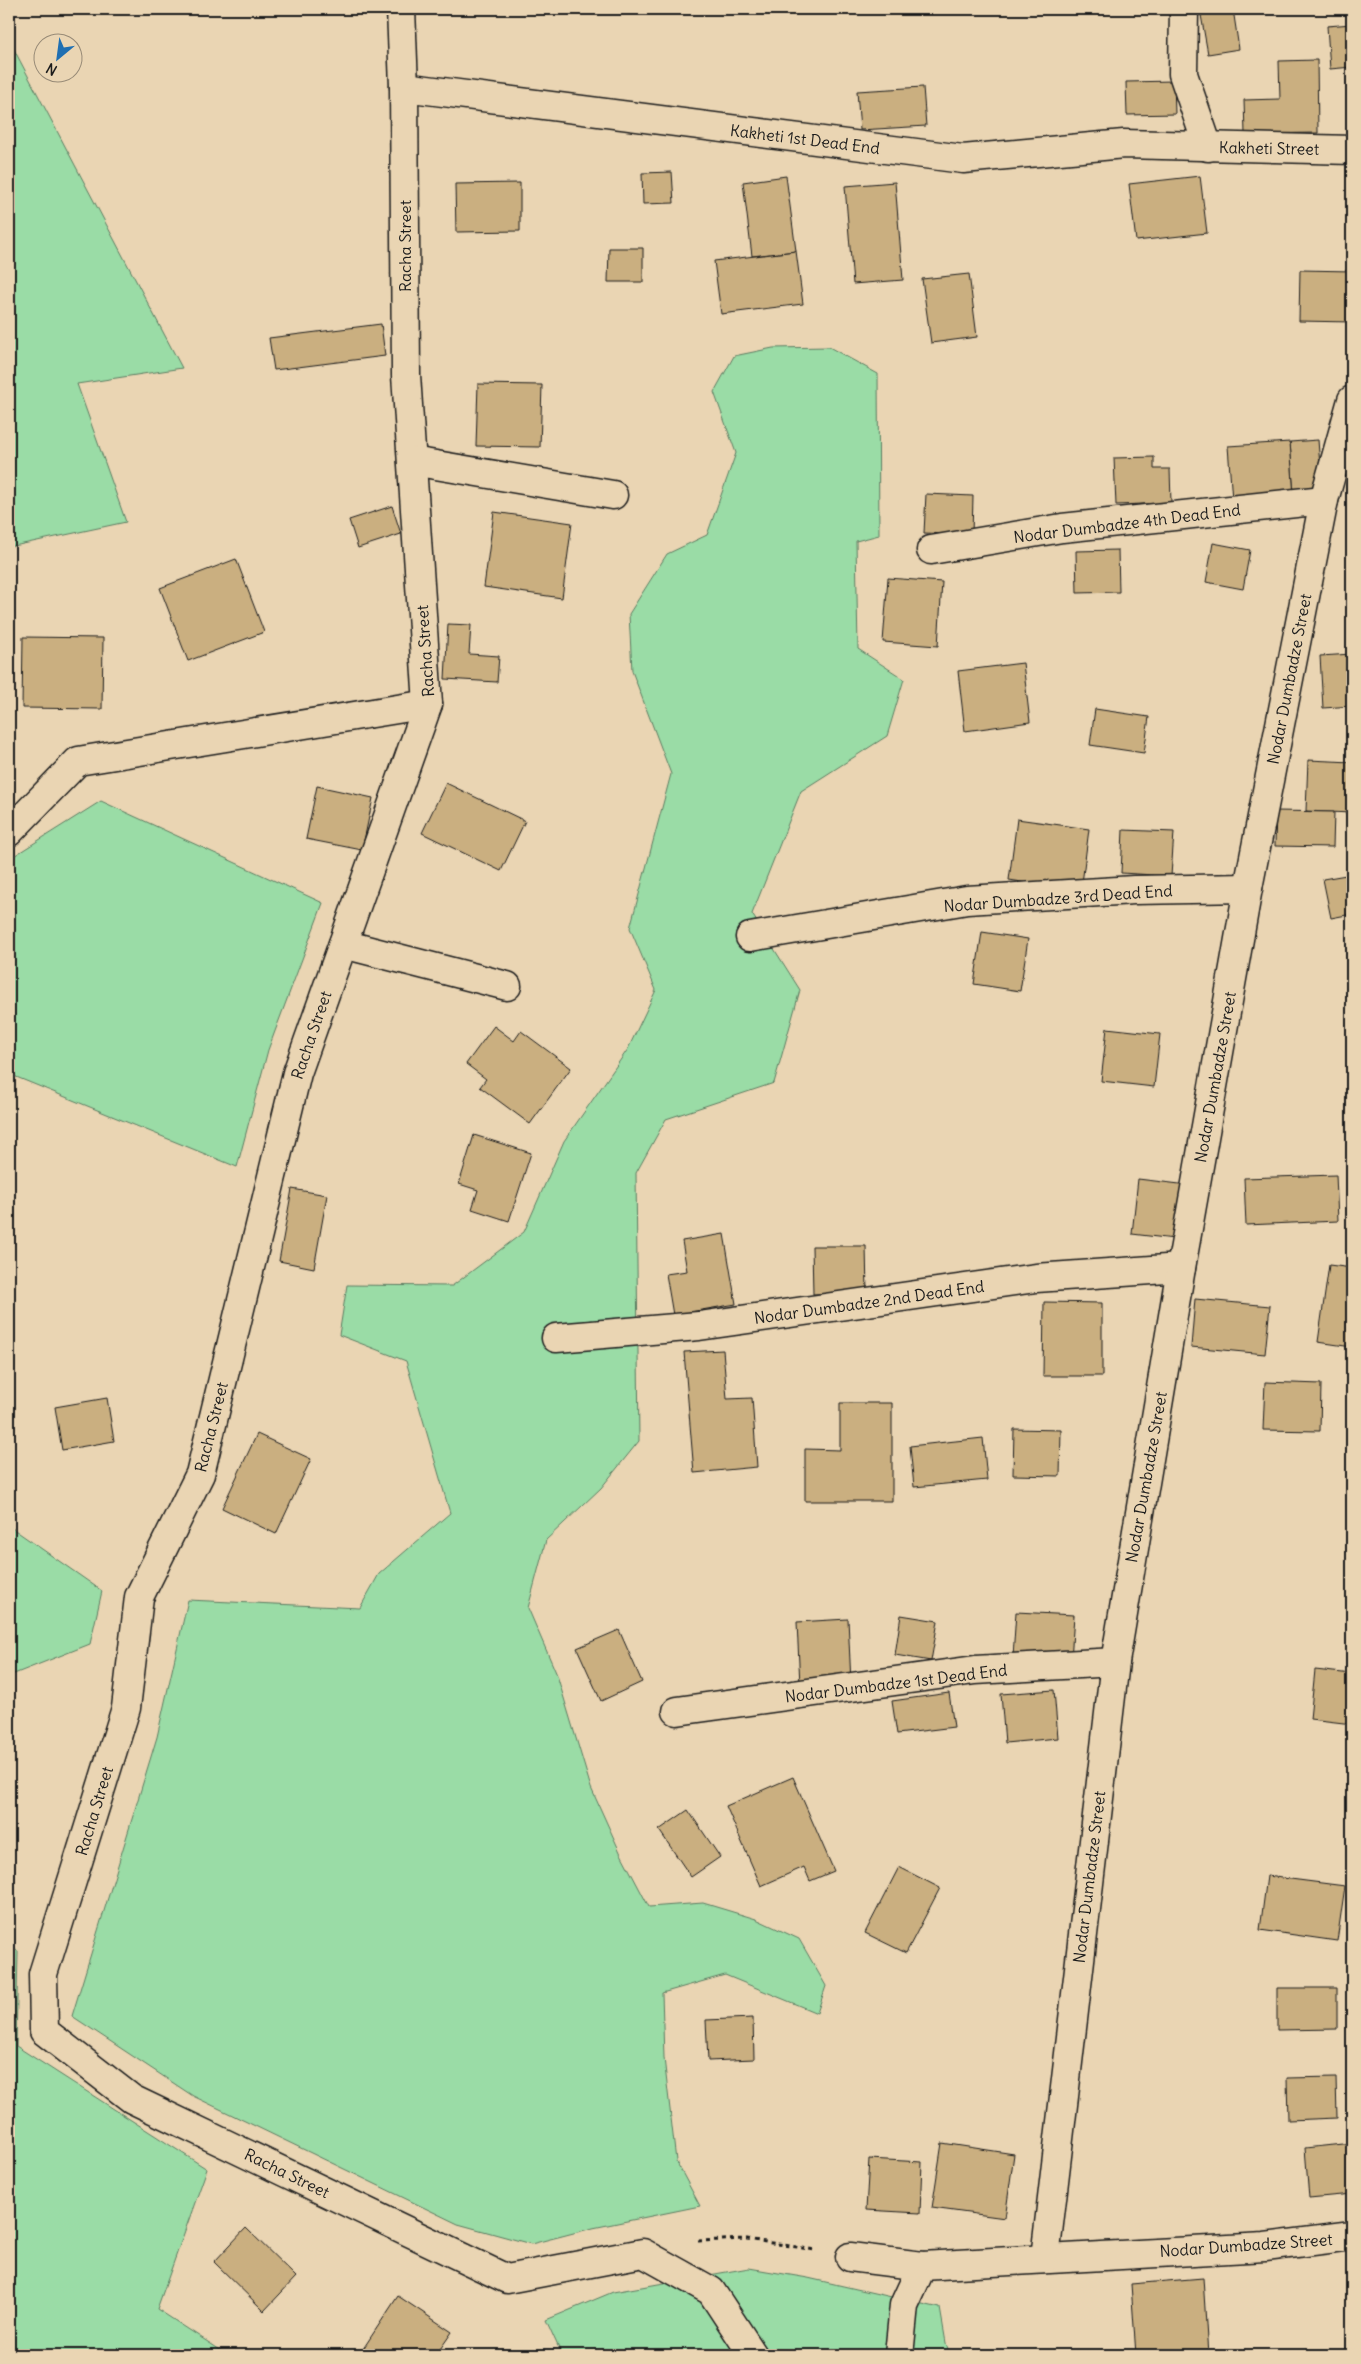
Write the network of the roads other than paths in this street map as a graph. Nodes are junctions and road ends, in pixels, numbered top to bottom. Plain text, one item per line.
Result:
1 (401, 9) edge
2 (1184, 9) edge
3 (404, 87) junction
4 (1208, 147) junction
5 (1352, 150) edge
6 (1352, 400) edge
7 (412, 461) junction
8 (613, 495) dead end
9 (1324, 500) junction
10 (931, 550) dead end
11 (428, 704) junction
12 (9, 832) edge
13 (1248, 888) junction
14 (750, 938) dead end
15 (343, 944) junction
16 (507, 986) dead end
17 (1181, 1268) junction
18 (556, 1338) dead end
19 (1115, 1662) junction
20 (677, 1711) dead end
21 (1352, 2236) edge
22 (850, 2257) road end
23 (1045, 2258) junction
24 (922, 2266) junction
25 (753, 2355) edge
26 (899, 2355) edge

1 - 3 street, Racha Street
2 - 4 street, Kakheti Street
3 - 4 street, Kakheti 1st Dead End
3 - 7 street, Racha Street
4 - 5 street, Kakheti Street
6 - 9 street, Nodar Dumbadze Street
7 - 8 street
7 - 11 street, Racha Street
9 - 10 street, Nodar Dumbadze 4th Dead End
9 - 13 street, Nodar Dumbadze Street
11 - 12 street
11 - 15 street, Racha Street
13 - 14 street, Nodar Dumbadze 3rd Dead End
13 - 17 street, Nodar Dumbadze Street
15 - 16 street
15 - 25 street, Racha Street
17 - 18 street, Nodar Dumbadze 2nd Dead End
17 - 19 street, Nodar Dumbadze Street
19 - 20 street, Nodar Dumbadze 1st Dead End
19 - 23 street, Nodar Dumbadze Street
21 - 23 street, Nodar Dumbadze Street
22 - 24 street
23 - 24 street
24 - 26 street

